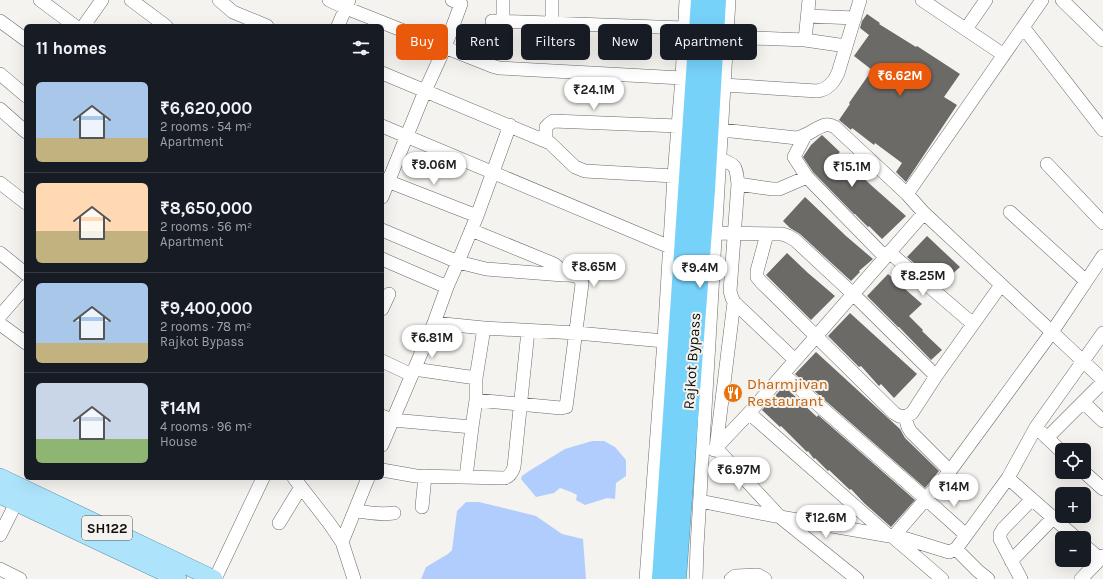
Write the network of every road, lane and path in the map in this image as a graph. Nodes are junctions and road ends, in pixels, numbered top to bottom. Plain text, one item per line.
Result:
1 (40, 0) edge
2 (102, 0) edge
3 (131, 0) edge
4 (219, 0) edge
5 (329, 0) edge
6 (452, 0) edge
7 (503, 0) edge
8 (552, 0) edge
9 (686, 0) edge
10 (701, 0) edge
11 (716, 0) edge
12 (729, 0) edge
13 (809, 0) edge
14 (860, 0) edge
15 (922, 0) edge
16 (986, 0) edge
17 (1042, 0) edge
18 (1062, 0) edge
19 (347, 4) edge
20 (808, 16) junction
21 (855, 18) junction
22 (0, 21) edge
23 (552, 23) junction
24 (81, 24) edge
25 (84, 24) edge
26 (163, 24) edge
27 (262, 24) edge
28 (339, 24) edge
29 (684, 24) edge
30 (727, 24) edge
31 (396, 26) edge
32 (660, 27) edge
33 (1024, 27) junction
34 (966, 29) junction
35 (757, 38) edge
36 (24, 39) edge
37 (448, 39) edge
38 (805, 40) junction
39 (1103, 40) edge
40 (846, 46) junction
41 (448, 48) edge
42 (1004, 55) junction
43 (439, 60) edge
44 (683, 60) edge
45 (725, 60) edge
46 (0, 74) edge
47 (384, 74) edge
48 (682, 78) junction
49 (724, 85) junction
50 (425, 91) junction
51 (24, 94) edge
52 (0, 109) edge
53 (510, 125) junction
54 (678, 126) junction
55 (384, 127) edge
56 (24, 130) edge
57 (722, 130) junction
58 (1103, 130) edge
59 (805, 136) junction
60 (407, 137) junction
61 (546, 141) junction
62 (720, 159) junction
63 (1047, 164) dead end
64 (493, 172) junction
65 (674, 176) junction
66 (807, 177) junction
67 (385, 180) edge
68 (0, 183) edge
69 (738, 184) junction
70 (907, 194) junction
71 (24, 201) edge
72 (1010, 212) dead end
73 (924, 213) junction
74 (476, 216) junction
75 (1103, 223) edge
76 (471, 230) junction
77 (384, 231) edge
78 (716, 233) junction
79 (734, 234) junction
80 (767, 234) junction
81 (670, 247) junction
82 (0, 253) edge
83 (887, 254) junction
84 (1103, 256) edge
85 (384, 260) edge
86 (458, 262) junction
87 (24, 272) edge
88 (563, 275) junction
89 (1086, 281) junction
90 (1001, 285) junction
91 (447, 287) junction
92 (24, 288) edge
93 (389, 294) dead end
94 (853, 294) junction
95 (734, 302) junction
96 (384, 305) edge
97 (0, 316) edge
98 (434, 323) junction
99 (0, 324) edge
100 (973, 324) junction
101 (484, 328) junction
102 (528, 331) junction
103 (1052, 332) junction
104 (1103, 333) edge
105 (577, 334) junction
106 (816, 337) junction
107 (664, 341) junction
108 (24, 342) edge
109 (795, 360) junction
110 (1083, 360) junction
111 (727, 361) junction
112 (708, 362) junction
113 (384, 363) edge
114 (413, 372) junction
115 (783, 374) junction
116 (936, 376) junction
117 (476, 378) junction
118 (1103, 381) edge
119 (476, 400) junction
120 (1083, 402) junction
121 (520, 405) junction
122 (749, 413) junction
123 (905, 417) junction
124 (387, 418) edge
125 (1103, 422) edge
126 (472, 427) junction
127 (1036, 427) junction
128 (384, 434) edge
129 (1047, 438) junction
130 (1055, 445) edge
131 (716, 448) junction
132 (702, 463) junction
133 (384, 470) edge
134 (950, 471) junction
135 (426, 476) junction
136 (0, 477) edge
137 (466, 477) junction
138 (1008, 478) junction
139 (1091, 478) edge
140 (262, 480) edge
141 (367, 480) edge
142 (297, 483) edge
143 (24, 488) junction
144 (1103, 489) edge
145 (0, 495) edge
146 (926, 499) junction
147 (1032, 499) junction
148 (700, 501) junction
149 (16, 503) junction
150 (422, 507) dead end
151 (355, 510) junction
152 (394, 513) dead end
153 (780, 517) junction
154 (1053, 518) junction
155 (279, 523) dead end
156 (1068, 531) edge
157 (0, 535) edge
158 (966, 535) junction
159 (891, 536) junction
160 (342, 542) junction
161 (956, 549) junction
162 (1091, 550) edge
163 (1101, 557) edge
164 (1011, 561) junction
165 (0, 569) edge
166 (979, 576) edge
167 (20, 579) edge
168 (178, 579) edge
169 (214, 579) edge
170 (354, 579) edge
171 (646, 579) edge
172 (662, 579) edge
173 (676, 579) edge
174 (696, 579) edge
175 (730, 579) edge
176 (765, 579) edge
177 (857, 579) edge
178 (942, 579) edge
179 (1021, 579) edge
180 (1081, 579) edge

1 - 24 street
2 - 25 street
3 - 26 street
4 - 27 street
5 - 19 street
6 - 37 street
7 - 23 street
8 - 23 street
9 - 29 street
10 - 172 highway, Rajkot Bypass
11 - 173 highway, Rajkot Bypass
12 - 30 street
13 - 20 street
14 - 21 street
15 - 34 street
16 - 34 street
17 - 33 street
18 - 39 street
19 - 28 street
19 - 31 street
20 - 21 street
20 - 38 street
21 - 40 street
22 - 36 street
23 - 32 street
33 - 42 street
33 - 58 street
34 - 42 street
35 - 38 street
38 - 40 street
40 - 49 street
41 - 48 street
42 - 70 street
43 - 50 street
44 - 48 street
45 - 49 street
46 - 51 street
47 - 50 street
48 - 54 street
49 - 57 street
50 - 53 street
50 - 60 street
52 - 56 street
53 - 61 street
53 - 64 street
54 - 61 street
54 - 65 street
55 - 60 street
57 - 59 street
57 - 62 street
59 - 66 street
59 - 70 street
60 - 64 street
60 - 67 street
61 - 65 street
62 - 69 street
62 - 78 street
63 - 75 street
64 - 74 street
64 - 81 street
65 - 81 street
66 - 69 street
66 - 83 street
67 - 74 street
68 - 71 street
69 - 79 street
70 - 73 street
72 - 89 street
73 - 83 street
73 - 90 street
74 - 76 street
76 - 86 street
76 - 88 street
77 - 86 street
78 - 79 street
78 - 112 street
79 - 80 street
79 - 95 street
80 - 94 street
80 - 106 street
81 - 107 street
82 - 87 street
83 - 94 street
83 - 100 street
84 - 89 street
85 - 91 street
86 - 88 street
86 - 91 street
88 - 105 street
89 - 103 street
90 - 100 street
90 - 103 street
91 - 98 street
92 - 97 street
93 - 96 street
94 - 106 street
94 - 116 street
95 - 109 street
95 - 111 street
98 - 101 street
98 - 114 street
99 - 108 street
100 - 116 street
101 - 102 street
101 - 117 street
102 - 105 street
102 - 121 street
103 - 110 street
103 - 134 street
104 - 110 street
105 - 107 street
105 - 121 street
106 - 109 street
106 - 123 street
107 - 171 street
109 - 115 street
110 - 118 street
110 - 127 street
111 - 112 street
111 - 131 street
112 - 132 street
113 - 114 street
114 - 117 street
114 - 124 street
115 - 122 street
115 - 146 street
116 - 123 street
117 - 119 street
118 - 120 street
119 - 121 street
119 - 126 street
120 - 125 street
120 - 129 street
121 - 137 street
122 - 131 street
122 - 159 street
123 - 134 street
124 - 126 street
124 - 128 street
126 - 137 street
127 - 129 street
127 - 138 street
129 - 130 street
131 - 132 street
131 - 153 street
132 - 148 street
133 - 135 street
134 - 146 street
135 - 137 street
135 - 150 street
136 - 143 main road, SH122
138 - 147 street
138 - 158 street
139 - 144 street
140 - 169 street
141 - 151 street
142 - 155 street
142 - 160 street
143 - 149 street
143 - 169 main road, SH122
145 - 149 main road, SH122
146 - 158 street
146 - 159 street
147 - 154 street
147 - 164 street
148 - 153 street
148 - 174 street
149 - 157 street
149 - 168 main road, SH122
151 - 152 street
151 - 160 street
153 - 159 street
153 - 177 street
154 - 156 street
154 - 164 street
158 - 161 street
159 - 161 street
159 - 178 street
160 - 170 street
161 - 166 street
162 - 163 street
163 - 180 street
164 - 179 street
165 - 167 street
175 - 176 street

